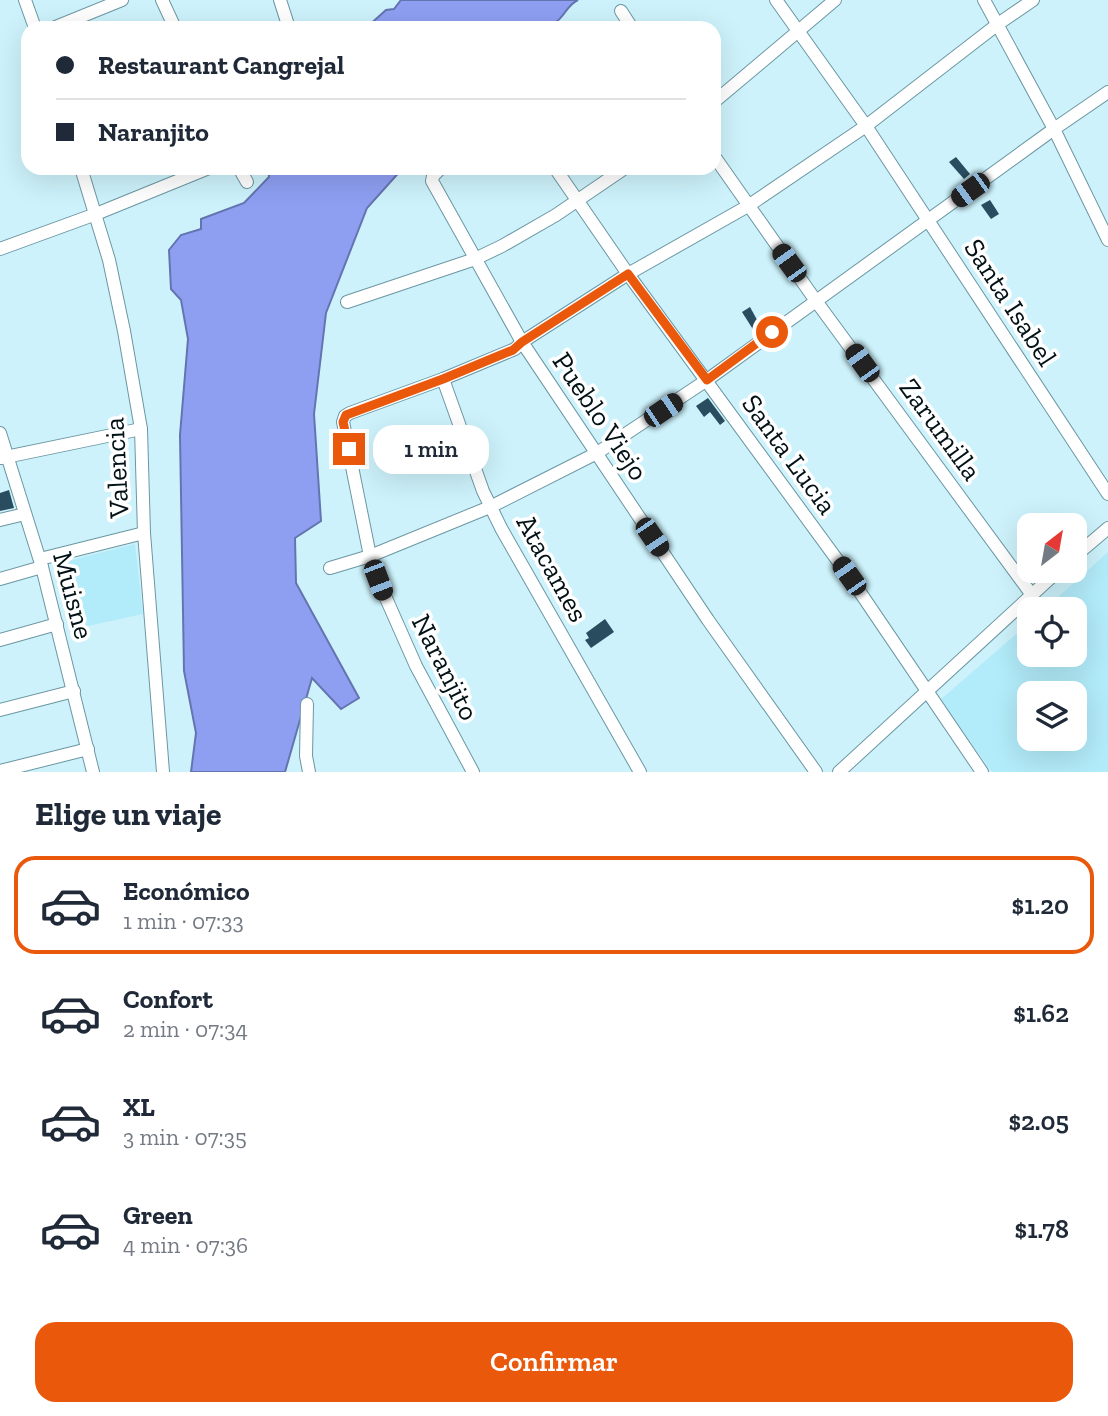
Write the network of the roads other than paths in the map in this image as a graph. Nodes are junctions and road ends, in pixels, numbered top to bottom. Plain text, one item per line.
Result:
1 (25, 0) edge
2 (122, 0) edge
3 (162, 0) edge
4 (280, 0) edge
5 (776, 0) edge
6 (835, 0) edge
7 (984, 0) edge
8 (1033, 0) edge
9 (621, 11) dead end
10 (32, 21) edge
11 (70, 21) edge
12 (172, 21) edge
13 (287, 21) edge
14 (627, 21) edge
15 (998, 24) junction
16 (797, 31) junction
17 (1108, 92) edge
18 (721, 96) edge
19 (866, 126) junction
20 (1054, 129) junction
21 (721, 166) edge
22 (82, 175) edge
23 (192, 175) edge
24 (243, 175) edge
25 (434, 175) edge
26 (560, 175) edge
27 (615, 175) edge
28 (247, 182) dead end
29 (578, 201) junction
30 (748, 206) junction
31 (96, 214) junction
32 (928, 221) junction
33 (1108, 240) edge
34 (0, 249) edge
35 (475, 259) junction
36 (628, 274) junction
37 (816, 300) junction
38 (347, 302) dead end
39 (522, 342) junction
40 (443, 379) junction
41 (707, 380) junction
42 (141, 429) junction
43 (0, 433) edge
44 (597, 453) junction
45 (4, 457) edge
46 (1108, 494) edge
47 (491, 507) junction
48 (25, 514) junction
49 (0, 520) edge
50 (1108, 528) edge
51 (144, 533) junction
52 (1087, 546) edge
53 (370, 556) junction
54 (41, 563) junction
55 (330, 568) dead end
56 (0, 579) edge
57 (1044, 583) edge
58 (1032, 594) junction
59 (57, 624) junction
60 (0, 640) edge
61 (74, 691) junction
62 (927, 692) junction
63 (307, 704) dead end
64 (0, 710) edge
65 (88, 749) junction
66 (0, 771) edge
67 (93, 772) edge
68 (163, 772) edge
69 (309, 772) edge
70 (473, 772) edge
71 (640, 772) edge
72 (816, 772) edge
73 (839, 772) edge
74 (982, 772) edge

1 - 10 street
2 - 11 street
3 - 12 street
4 - 13 street
5 - 16 street, Santa Isabel
6 - 16 street
7 - 15 street
8 - 15 street
9 - 14 street
15 - 19 street
15 - 20 street
16 - 18 street
16 - 19 street, Santa Isabel
17 - 20 street
19 - 30 street
19 - 32 street, Santa Isabel
20 - 32 street
20 - 33 street
21 - 30 street, Zarumilla
22 - 31 street, Valencia
23 - 31 street
24 - 28 street
25 - 35 street, Pueblo Viejo
26 - 29 street, Santa Lucia
27 - 29 street
29 - 35 street
29 - 36 street, Santa Lucia
30 - 36 street
30 - 37 street, Zarumilla
31 - 34 street
31 - 42 street, Valencia
32 - 37 street
32 - 46 street, Santa Isabel
35 - 38 street
35 - 39 street, Pueblo Viejo
36 - 39 street
36 - 41 street, Santa Lucia
37 - 41 street
37 - 58 street, Zarumilla
39 - 40 street
39 - 44 street, Pueblo Viejo
40 - 47 street, Atacames
40 - 53 street, Naranjito
41 - 44 street
41 - 62 street, Santa Lucia
42 - 45 street
42 - 51 street, Valencia
43 - 45 street, Muisne
44 - 47 street
44 - 72 street, Pueblo Viejo
45 - 48 street, Muisne
47 - 53 street
47 - 71 street, Atacames
48 - 49 street
48 - 54 street, Muisne
50 - 52 street
51 - 54 street
51 - 68 street, Valencia
53 - 55 street
53 - 70 street, Naranjito
54 - 56 street
54 - 59 street, Muisne
57 - 58 street
58 - 62 street
59 - 60 street
59 - 61 street, Muisne
61 - 64 street
61 - 65 street, Muisne
62 - 73 street
62 - 74 street, Santa Lucia
63 - 69 street
65 - 66 street
65 - 67 street, Muisne

